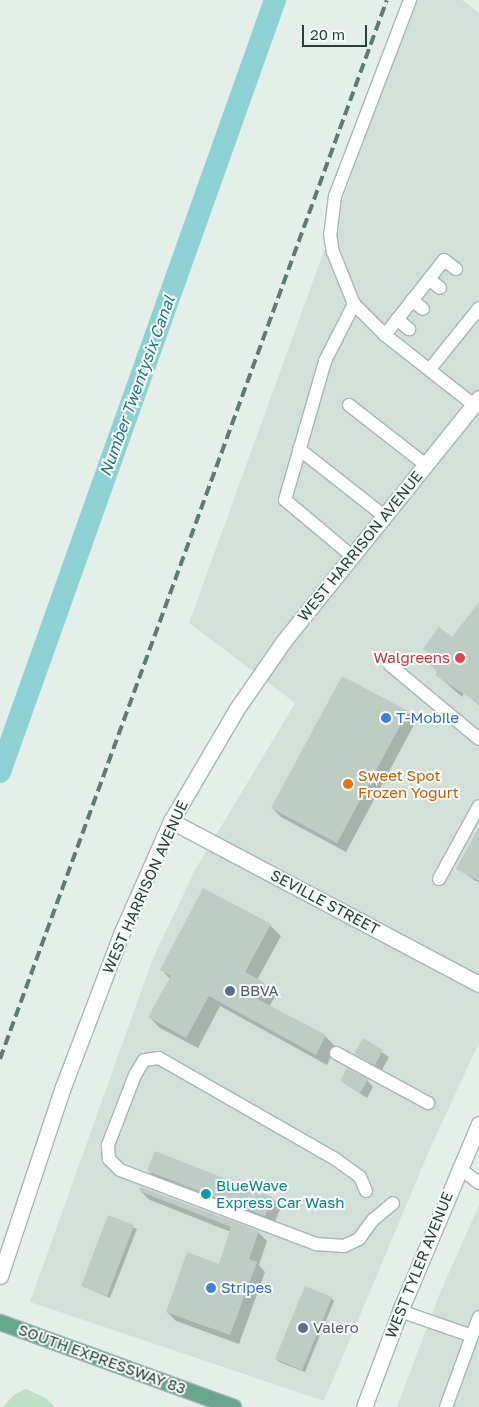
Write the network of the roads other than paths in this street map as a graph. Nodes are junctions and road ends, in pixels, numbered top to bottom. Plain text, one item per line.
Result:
1 (410, 0) edge
2 (456, 269) dead end
3 (429, 279) junction
4 (440, 288) dead end
5 (412, 300) junction
6 (354, 304) junction
7 (424, 309) dead end
8 (473, 310) edge
9 (397, 319) junction
10 (409, 328) dead end
11 (385, 335) junction
12 (430, 369) junction
13 (476, 401) edge
14 (349, 405) dead end
15 (299, 449) junction
16 (426, 465) junction
17 (384, 516) junction
18 (352, 556) junction
19 (390, 665) dead end
20 (479, 740) edge
21 (479, 806) edge
22 (172, 821) junction
23 (439, 879) dead end
24 (479, 984) edge
25 (336, 1053) dead end
26 (428, 1103) dead end
27 (479, 1124) edge
28 (459, 1168) junction
29 (479, 1183) edge
30 (366, 1191) dead end
31 (393, 1203) dead end
32 (0, 1276) edge
33 (400, 1311) junction
34 (479, 1318) edge
35 (0, 1322) edge
36 (476, 1333) edge
37 (233, 1407) edge
38 (364, 1407) edge
39 (446, 1407) edge

1 - 6 lane
2 - 3 lane
3 - 4 lane
3 - 5 lane
5 - 7 lane
5 - 9 lane
6 - 11 lane
6 - 15 lane
8 - 12 lane
9 - 10 lane
9 - 11 lane
11 - 12 lane
12 - 13 lane
13 - 16 main road, WEST HARRISON AVENUE
14 - 16 lane
15 - 17 lane
15 - 18 lane
16 - 17 main road, WEST HARRISON AVENUE
17 - 18 main road, WEST HARRISON AVENUE
18 - 22 main road, WEST HARRISON AVENUE
19 - 20 lane
21 - 23 lane
22 - 24 main road, SEVILLE STREET
22 - 32 main road, WEST HARRISON AVENUE
25 - 26 lane
27 - 28 main road, WEST TYLER AVENUE
28 - 29 lane
28 - 33 main road, WEST TYLER AVENUE
30 - 31 lane
33 - 36 lane
33 - 38 main road, WEST TYLER AVENUE
34 - 36 lane
35 - 37 main road, SOUTH EXPRESSWAY 83
36 - 39 lane

